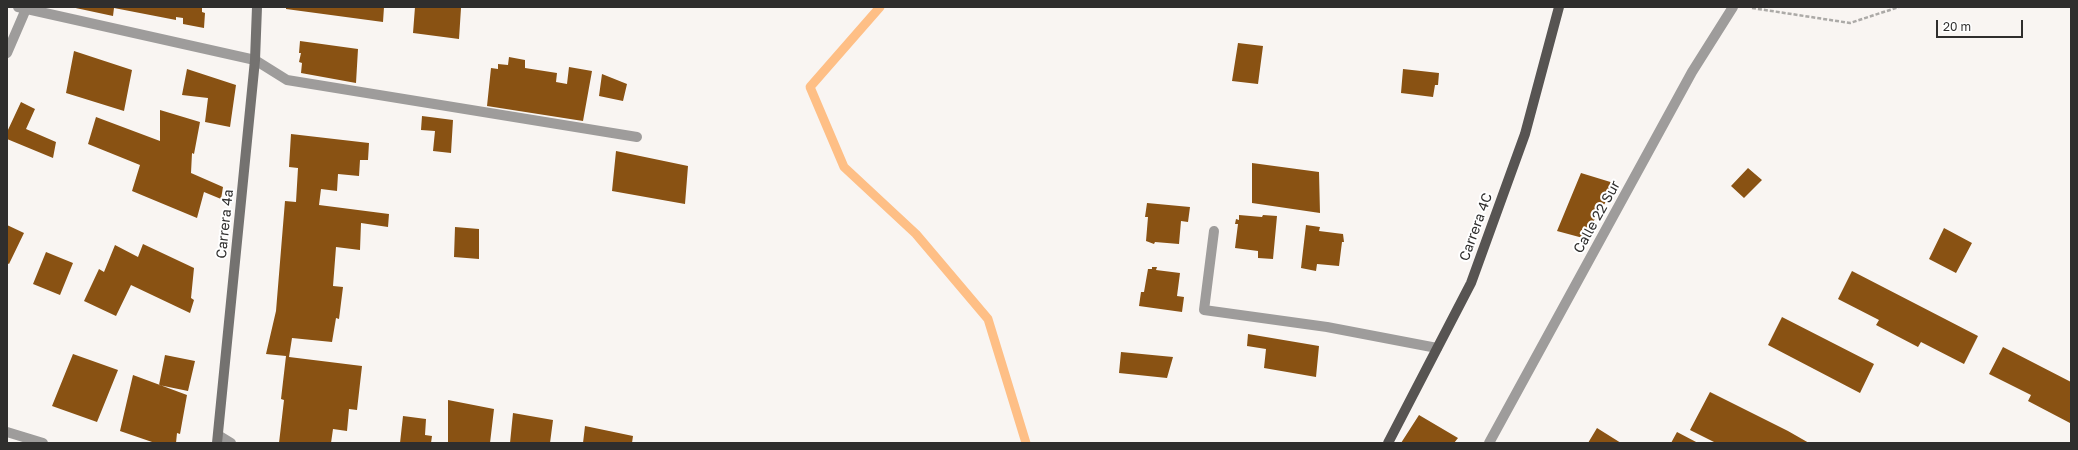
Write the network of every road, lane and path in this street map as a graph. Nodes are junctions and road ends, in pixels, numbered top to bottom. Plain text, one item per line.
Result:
1 (257, 7) edge
2 (1559, 7) edge
3 (1733, 7) edge
4 (1899, 7) edge
5 (22, 8) edge
6 (1751, 8) dead end
7 (7, 52) edge
8 (255, 60) junction
9 (637, 137) dead end
10 (1214, 231) dead end
11 (1437, 348) junction
12 (7, 432) edge
13 (218, 439) edge
14 (43, 443) edge
15 (231, 443) edge
16 (1388, 443) edge
17 (1489, 443) edge

1 - 8 street, Carrera 4ª
2 - 11 main road, Carrera 4C
3 - 17 street, Calle 22 Sur
4 - 6 path
5 - 7 street
5 - 8 street
8 - 9 street
8 - 13 street, Carrera 4ª
10 - 11 street
11 - 16 main road, Carrera 4C
12 - 14 street
13 - 15 street

